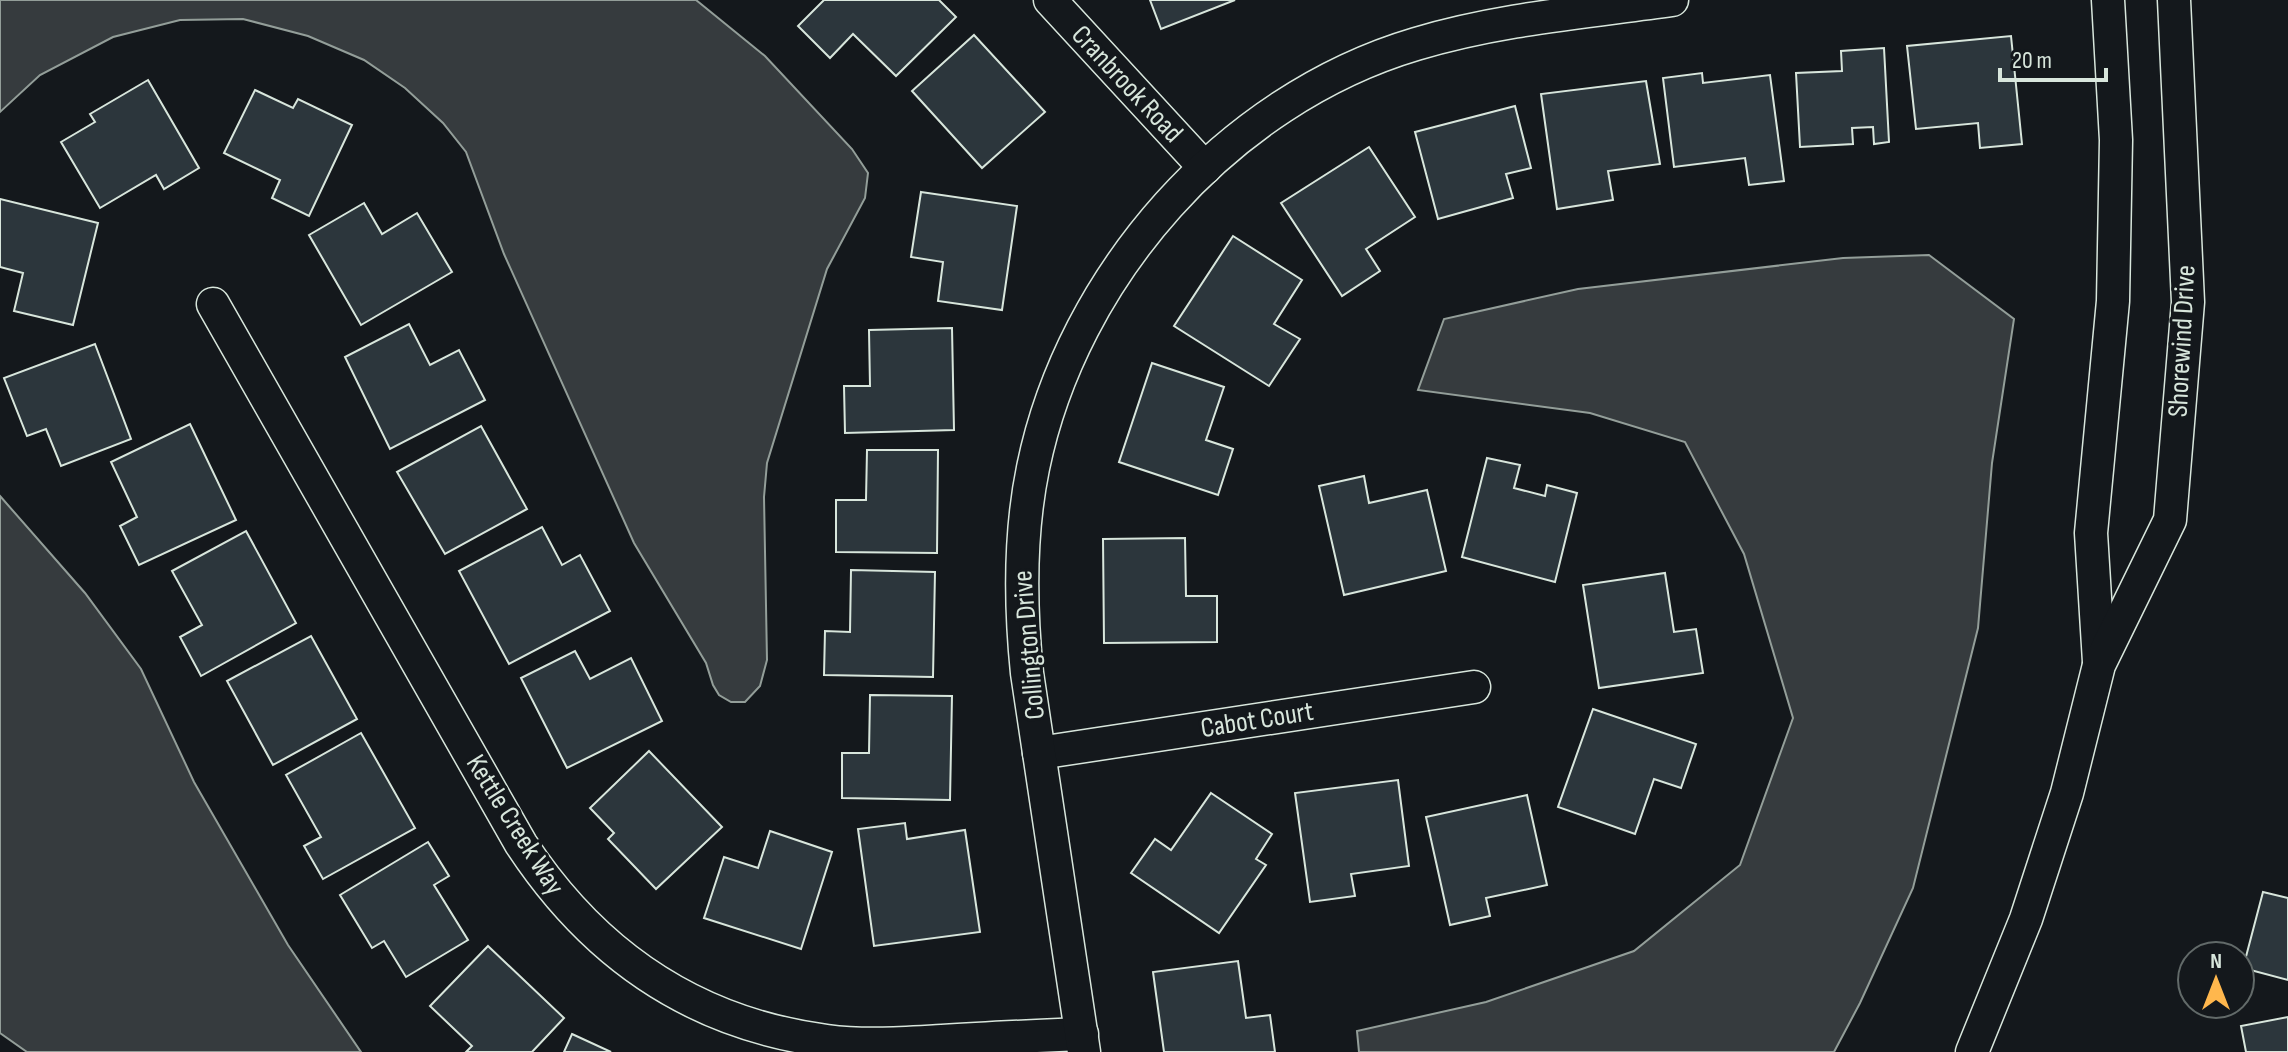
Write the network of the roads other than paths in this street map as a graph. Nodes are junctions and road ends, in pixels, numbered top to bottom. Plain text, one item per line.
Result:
1 (1050, 0) edge
2 (1672, 0) edge
3 (2108, 0) edge
4 (2174, 0) edge
5 (1595, 5) edge
6 (1205, 168) junction
7 (213, 304) dead end
8 (2099, 665) junction
9 (1474, 687) dead end
10 (1039, 753) junction
11 (1083, 1043) edge
12 (1972, 1052) edge

1 - 6 street, Cranbrook Road
2 - 5 street, Collington Drive
3 - 8 street, Shorewind Drive
4 - 8 street, Shorewind Drive
5 - 6 street, Collington Drive
6 - 10 street, Collington Drive
7 - 11 street, Kettle Creek Way
8 - 12 street, Shorewind Drive
9 - 10 street, Cabot Court
10 - 11 street, Collington Drive

